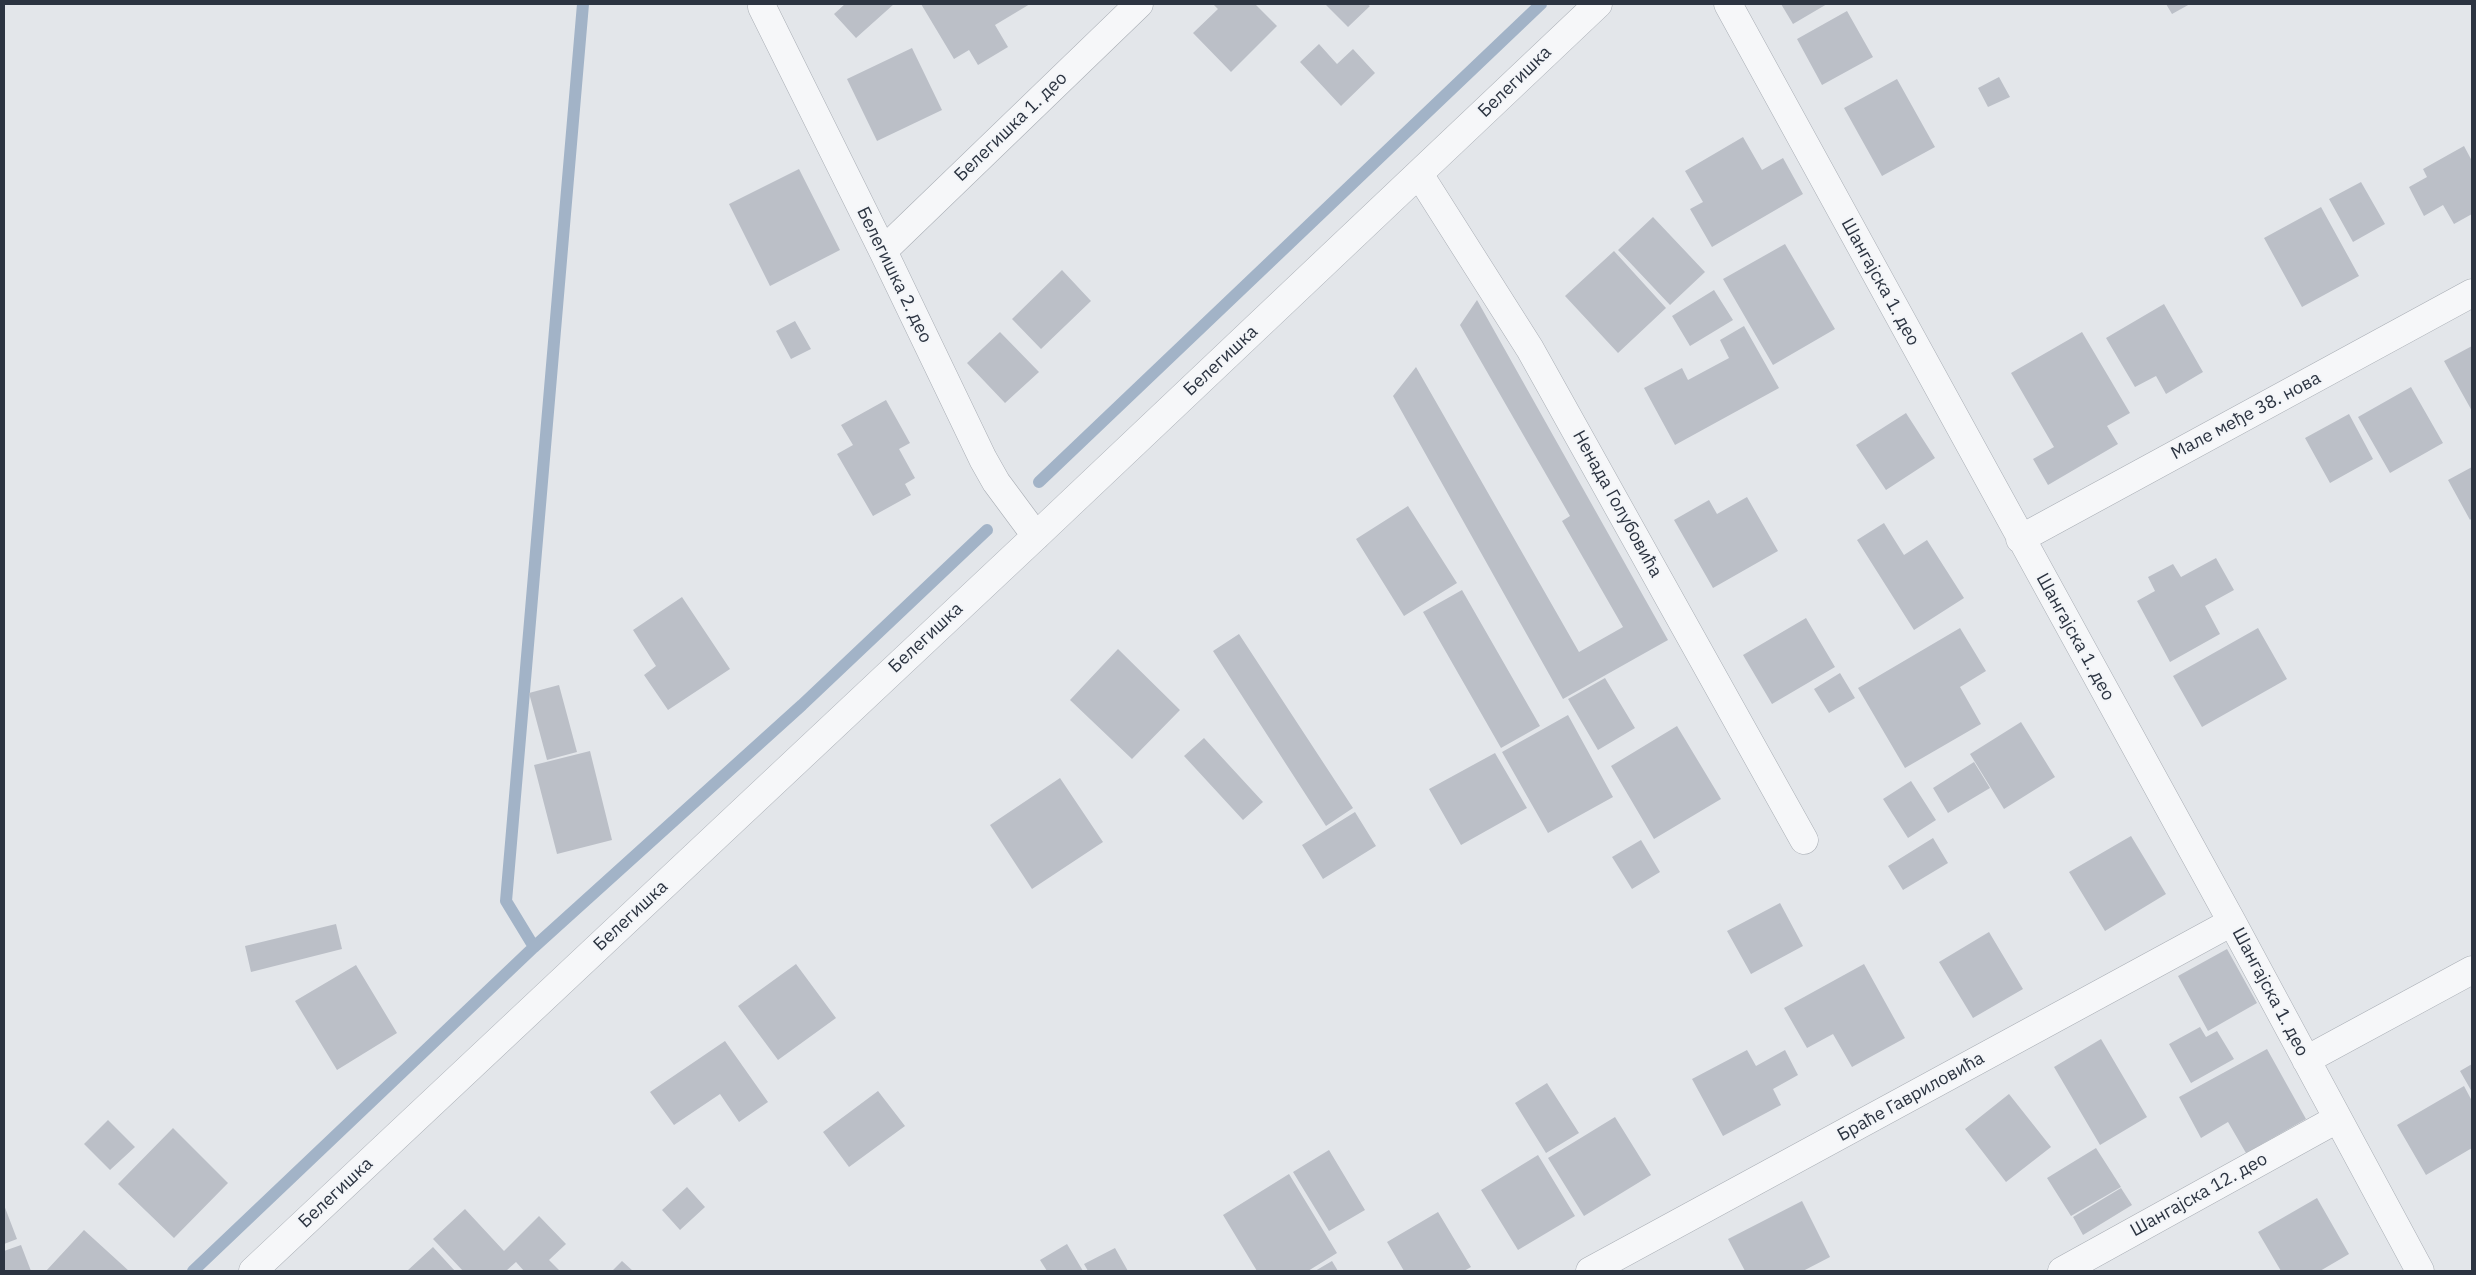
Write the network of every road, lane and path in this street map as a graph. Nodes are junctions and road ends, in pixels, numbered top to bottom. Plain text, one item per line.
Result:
1 (1139, 4) edge
2 (1598, 4) edge
3 (1728, 4) edge
4 (762, 7) dead end
5 (1419, 174) junction
6 (884, 251) junction
7 (2472, 293) edge
8 (1036, 536) junction
9 (2020, 539) junction
10 (1804, 840) dead end
11 (2232, 922) junction
12 (2472, 970) edge
13 (2306, 1060) junction
14 (2337, 1119) junction
15 (253, 1271) edge
16 (1590, 1271) edge
17 (2062, 1271) edge
18 (2420, 1271) edge

1 - 6 street, Белегишка 1. део
2 - 5 street, Белегишка
3 - 9 street, Шангајска 1. део
4 - 6 street, Белегишка 2. део
5 - 8 street, Белегишка
5 - 10 street, Ненада Голубовића
6 - 8 street, Белегишка 2. део
7 - 9 street, Мале међе 38. нова
8 - 15 street, Белегишка
9 - 11 street, Шангајска 1. део
11 - 13 street, Шангајска 1. део
11 - 16 street, Браће Гавриловића
12 - 13 street
13 - 14 street, Шангајска 1. део
14 - 17 street, Шангајска 12. део
14 - 18 street, Шангајска 1. део

